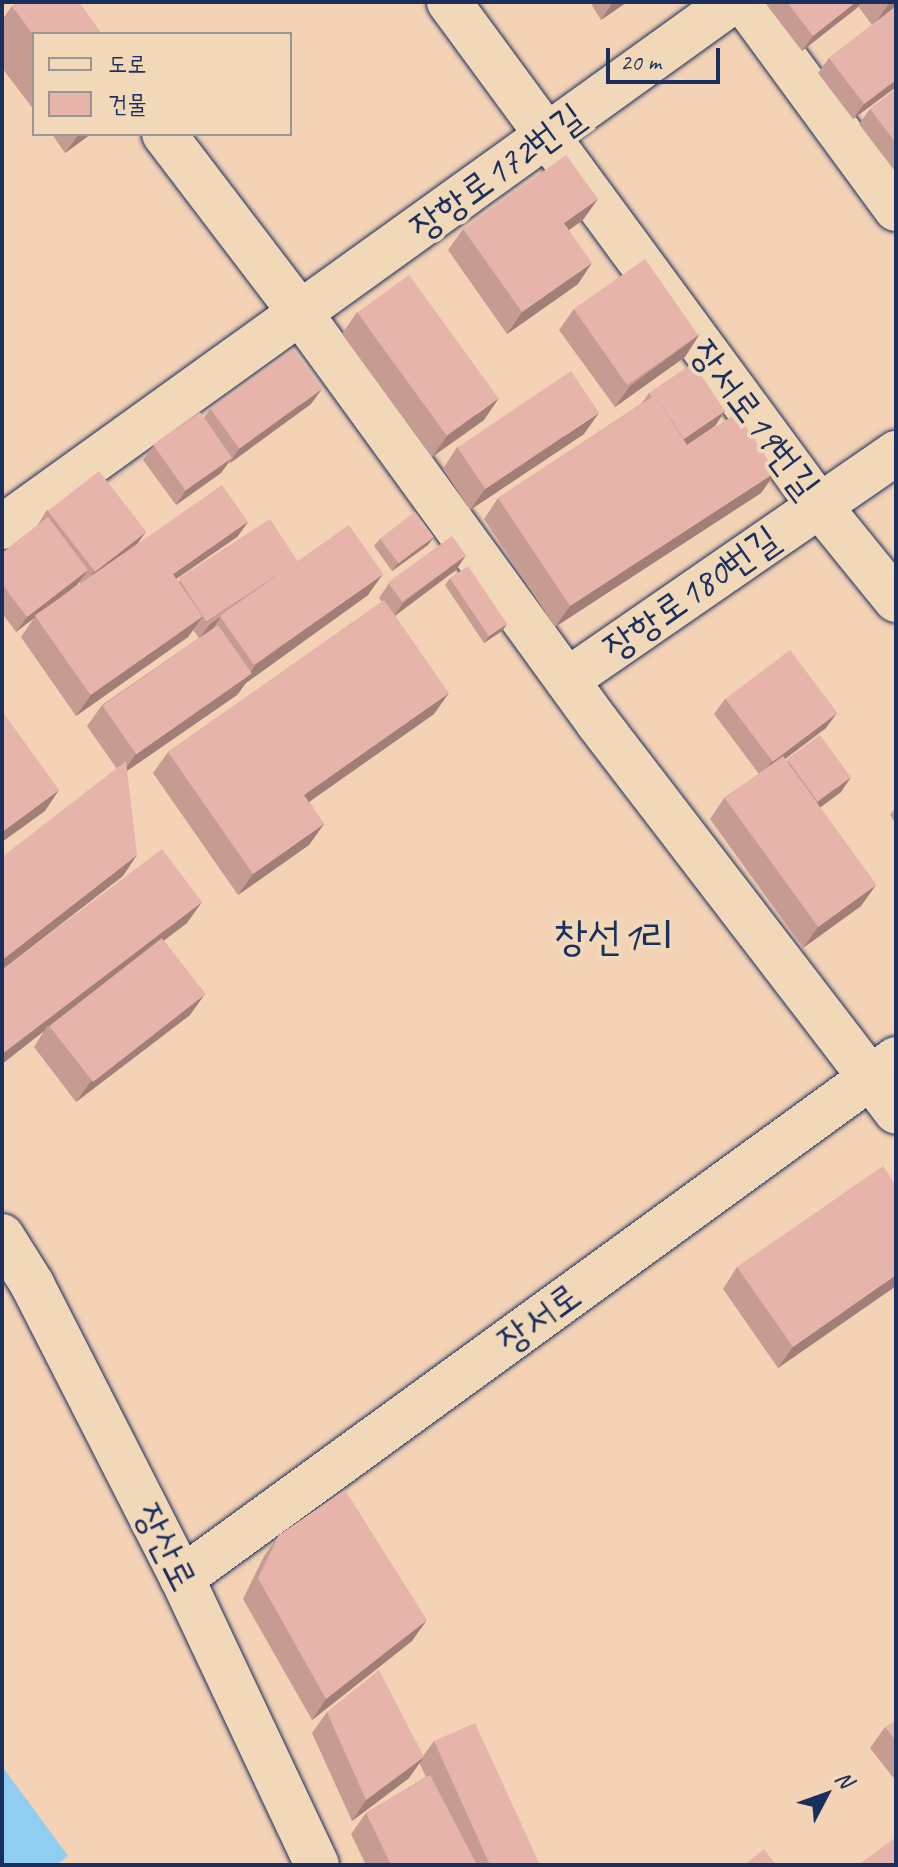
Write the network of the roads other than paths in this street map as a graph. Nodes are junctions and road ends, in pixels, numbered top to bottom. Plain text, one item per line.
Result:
1 (449, 2) edge
2 (732, 2) edge
3 (744, 2) edge
4 (166, 136) edge
5 (546, 137) junction
6 (896, 209) edge
7 (301, 314) junction
8 (896, 453) edge
9 (818, 504) junction
10 (2, 527) edge
11 (896, 600) edge
12 (567, 680) junction
13 (883, 1068) edge
14 (896, 1112) edge
15 (2, 1236) edge
16 (182, 1578) junction
17 (317, 1865) edge

1 - 5 street, 장서로19번길
2 - 5 street, 장항로172번길
3 - 6 street
4 - 7 street
5 - 7 street, 장항로172번길
5 - 9 street, 장서로19번길
7 - 10 street, 장항로172번길
7 - 12 street
8 - 9 street, 장항로180번길
9 - 11 street, 장서로19번길
9 - 12 street, 장항로180번길
12 - 13 street
13 - 14 street
13 - 16 street, 장서로
15 - 16 street, 장산로
16 - 17 street, 장산로

